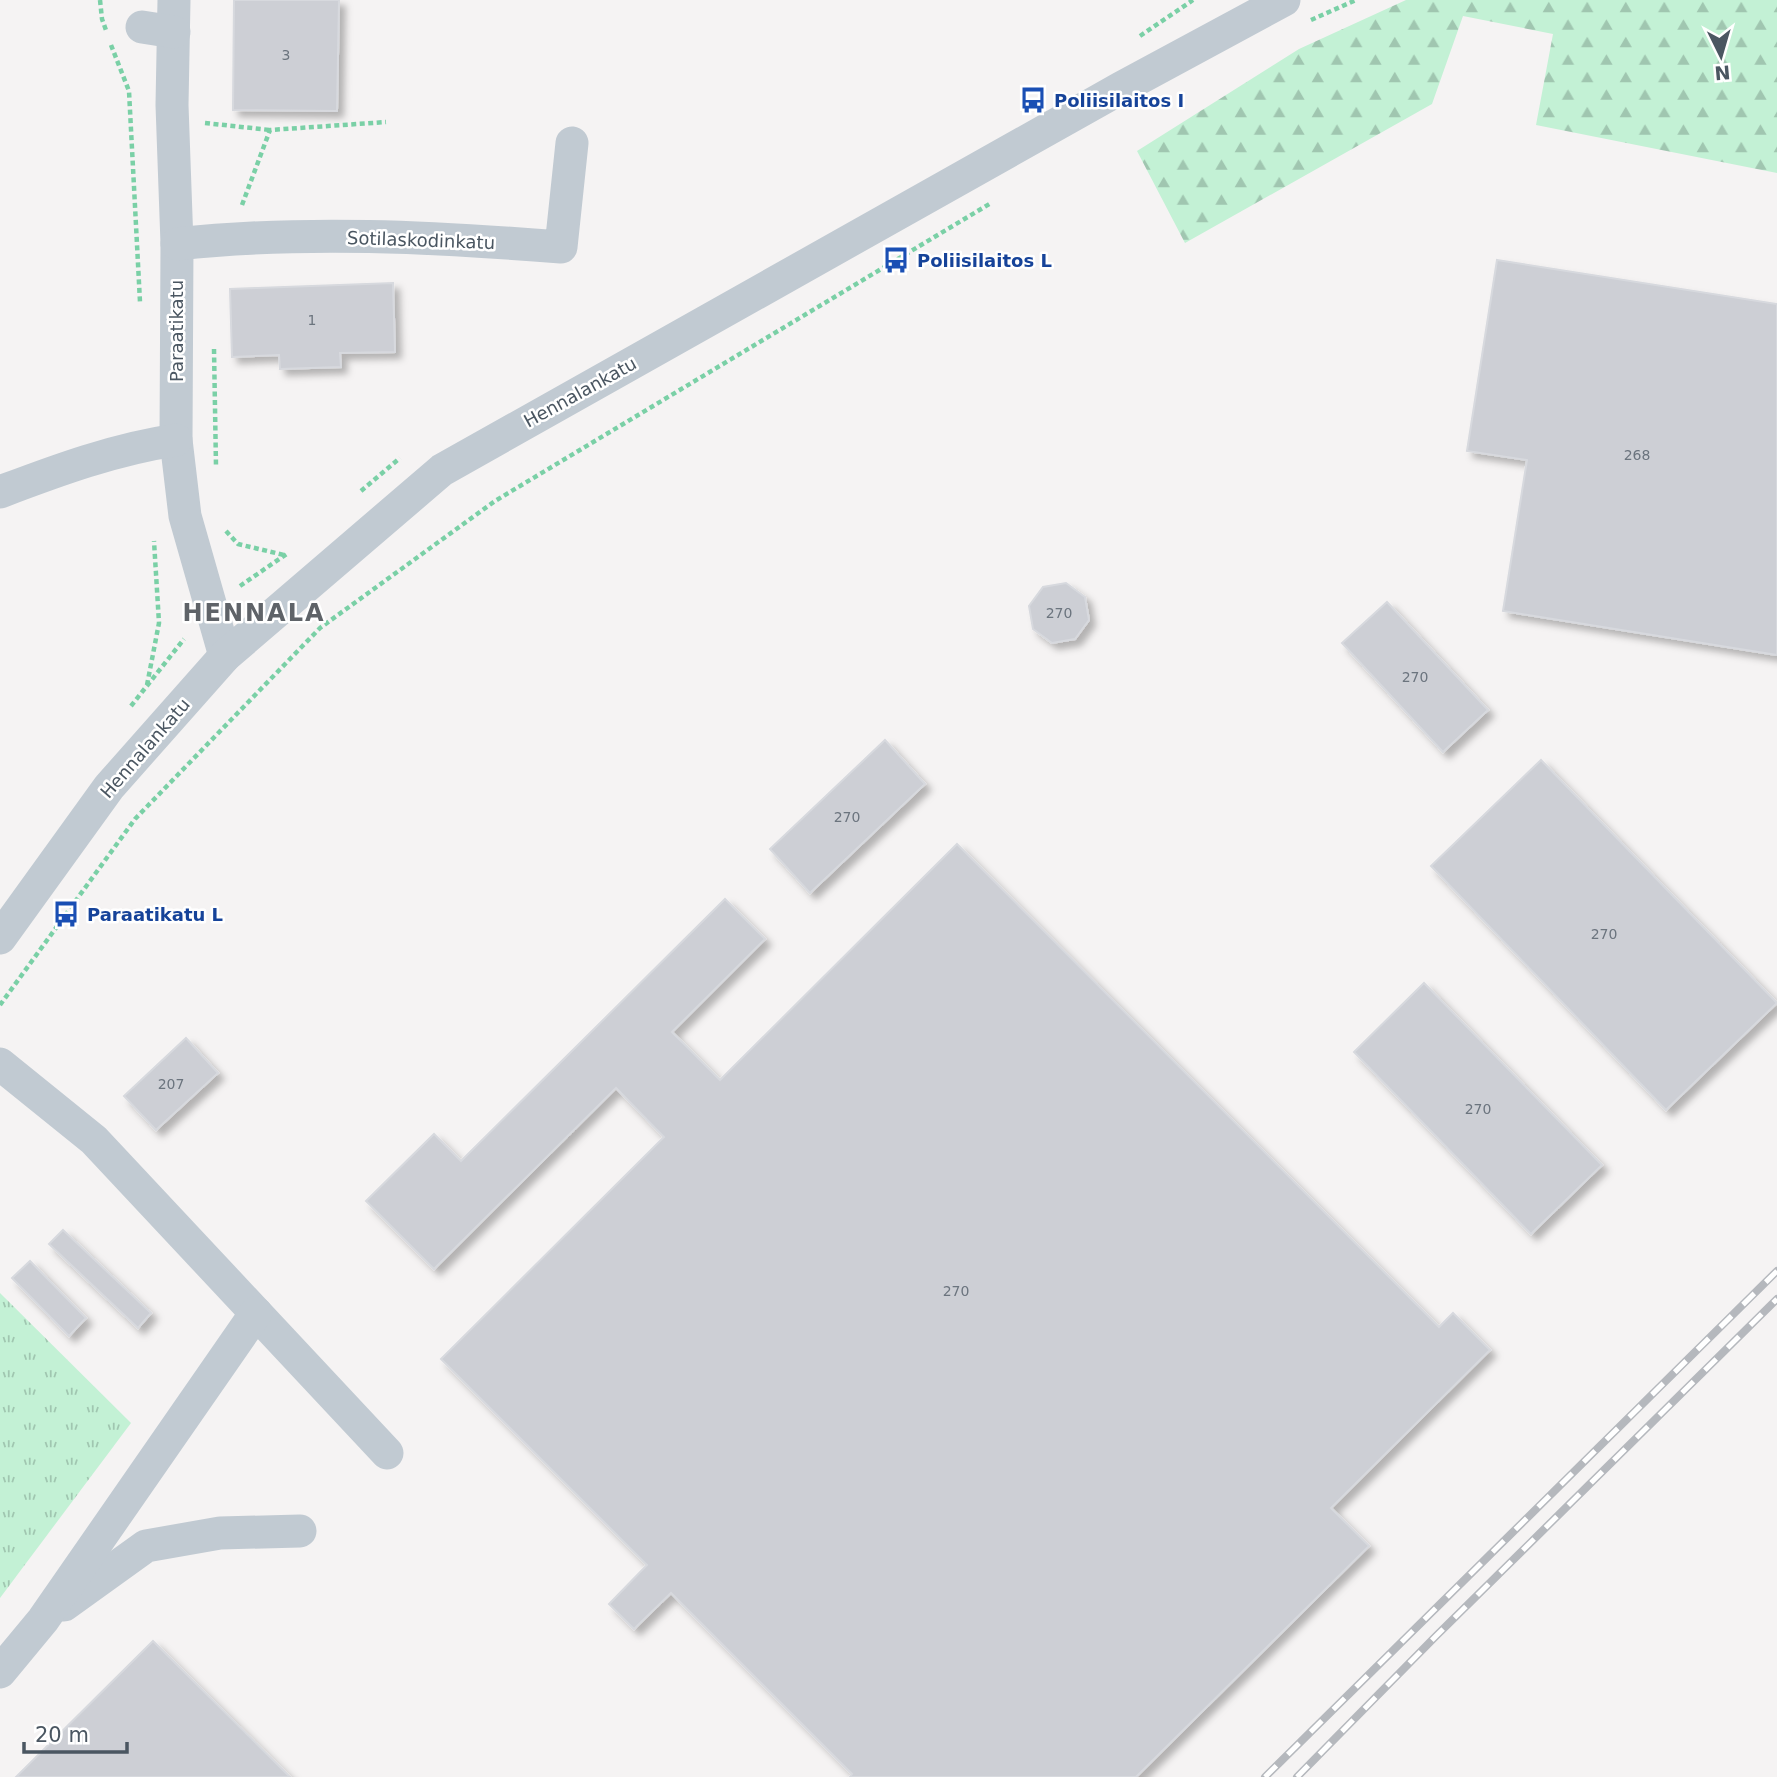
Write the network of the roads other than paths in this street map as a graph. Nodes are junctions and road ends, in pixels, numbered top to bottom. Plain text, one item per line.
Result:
1 (1295, 11) edge
2 (174, 16) edge
3 (142, 27) dead end
4 (572, 143) dead end
5 (177, 244) junction
6 (176, 440) junction
7 (0, 492) edge
8 (225, 656) junction
9 (0, 937) edge
10 (0, 1064) edge
11 (256, 1312) junction
12 (387, 1452) dead end
13 (300, 1531) dead end
14 (43, 1620) junction
15 (0, 1672) edge

1 - 8 street, Hennalankatu
2 - 3 street
2 - 5 street, Paraatikatu
4 - 5 street, Sotilaskodinkatu
5 - 6 street, Paraatikatu
6 - 7 street
6 - 8 street, Paraatikatu
8 - 9 street, Hennalankatu
10 - 11 street
11 - 12 street
11 - 14 street
13 - 14 street
14 - 15 street

